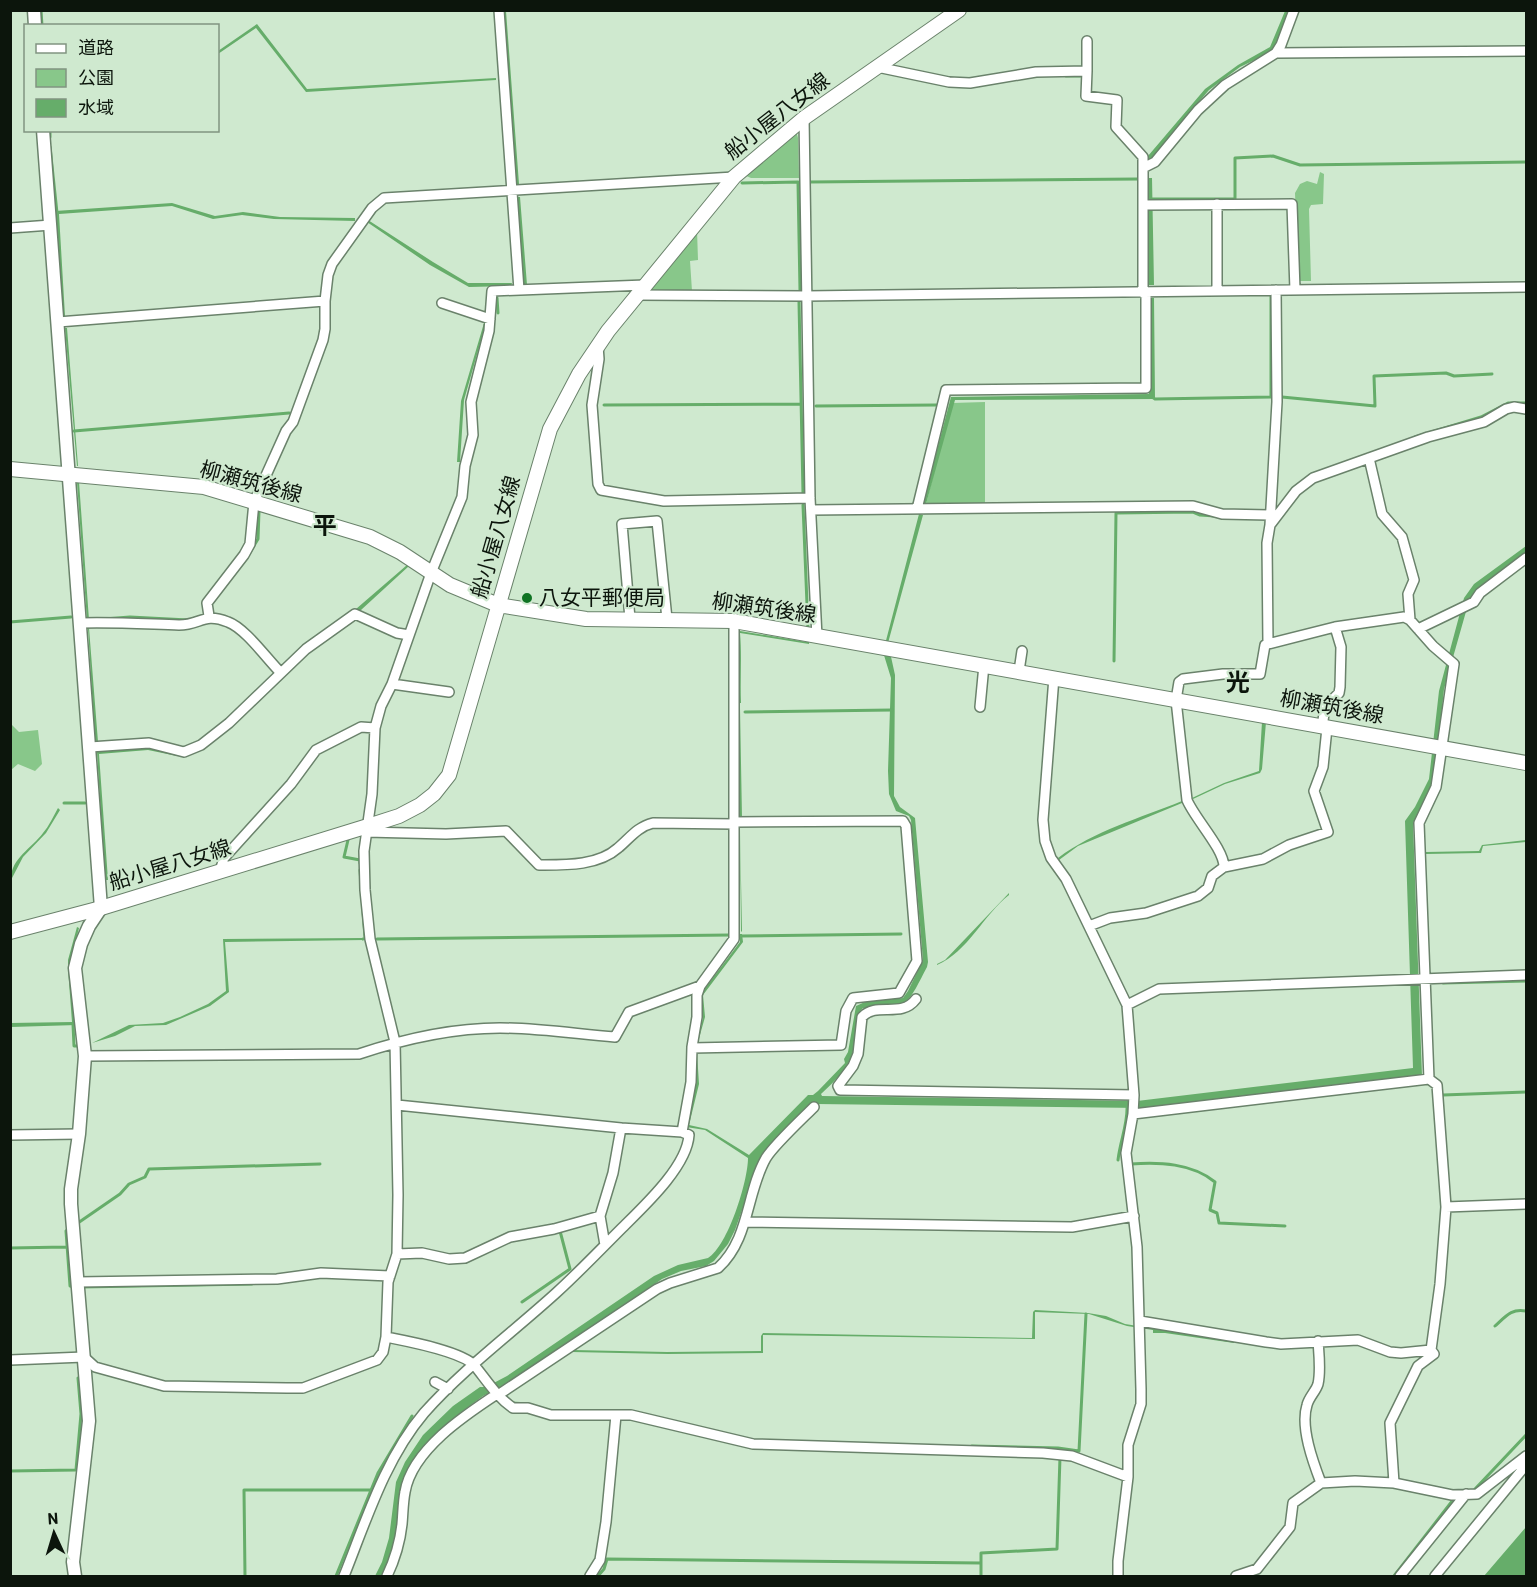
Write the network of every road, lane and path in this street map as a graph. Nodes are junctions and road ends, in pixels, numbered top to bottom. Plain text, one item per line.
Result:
1 (499, 10) edge
2 (959, 10) edge
3 (1294, 10) edge
4 (1087, 41) dead end
5 (1527, 51) edge
6 (1276, 53) junction
7 (877, 67) junction
8 (1087, 71) junction
9 (804, 118) junction
10 (44, 132) edge
11 (1145, 167) junction
12 (734, 177) junction
13 (512, 190) junction
14 (1217, 204) junction
15 (1143, 205) junction
16 (51, 225) junction
17 (10, 228) edge
18 (1527, 287) edge
19 (519, 290) junction
20 (641, 290) junction
21 (1276, 290) junction
22 (1295, 290) junction
23 (1217, 291) junction
24 (1144, 292) junction
25 (806, 296) junction
26 (325, 301) junction
27 (442, 303) dead end
28 (490, 319) junction
29 (58, 322) junction
30 (597, 346) junction
31 (1527, 409) edge
32 (1369, 458) junction
33 (10, 469) edge
34 (69, 475) junction
35 (810, 498) junction
36 (254, 502) junction
37 (917, 509) junction
38 (811, 510) junction
39 (1270, 520) junction
40 (1527, 558) edge
41 (431, 573) junction
42 (498, 605) junction
43 (208, 616) junction
44 (630, 619) junction
45 (667, 619) junction
46 (1410, 620) junction
47 (734, 621) junction
48 (81, 623) junction
49 (1335, 627) junction
50 (1418, 629) junction
51 (409, 635) junction
52 (817, 637) junction
53 (1268, 644) junction
54 (1023, 651) dead end
55 (984, 665) junction
56 (1019, 671) junction
57 (281, 673) junction
58 (1054, 677) junction
59 (392, 684) junction
60 (449, 692) dead end
61 (1176, 700) junction
62 (980, 707) dead end
63 (375, 728) junction
64 (1325, 728) junction
65 (90, 747) junction
66 (1438, 747) junction
67 (1527, 763) edge
68 (734, 823) junction
69 (367, 829) junction
70 (1224, 867) junction
71 (220, 871) junction
72 (100, 908) junction
73 (1089, 926) junction
74 (10, 932) edge
75 (1527, 975) edge
76 (1418, 979) junction
77 (700, 986) junction
78 (916, 999) dead end
79 (1127, 1005) junction
80 (395, 1042) junction
81 (692, 1048) junction
82 (85, 1056) junction
83 (1429, 1079) junction
84 (1134, 1095) junction
85 (398, 1105) junction
86 (814, 1107) dead end
87 (1133, 1114) junction
88 (621, 1128) junction
89 (682, 1132) junction
90 (80, 1134) junction
91 (10, 1135) edge
92 (1527, 1204) edge
93 (1446, 1207) junction
94 (600, 1216) junction
95 (1134, 1216) junction
96 (745, 1222) junction
97 (605, 1245) junction
98 (397, 1254) junction
99 (390, 1275) junction
100 (78, 1282) junction
101 (1140, 1321) junction
102 (386, 1337) junction
103 (1318, 1341) junction
104 (1431, 1350) junction
105 (84, 1357) junction
106 (10, 1360) edge
107 (474, 1364) junction
108 (435, 1382) dead end
109 (448, 1389) junction
110 (496, 1393) junction
111 (616, 1415) junction
112 (1527, 1456) edge
113 (1527, 1465) edge
114 (1128, 1477) junction
115 (1321, 1483) junction
116 (1394, 1483) junction
117 (1466, 1494) junction
118 (75, 1576) edge
119 (344, 1576) edge
120 (387, 1576) edge
121 (590, 1576) edge
122 (1119, 1576) edge
123 (1236, 1576) edge
124 (1400, 1576) edge
125 (1435, 1576) edge

1 - 13 street
2 - 7 main road, 船小屋八女線
3 - 6 street
4 - 8 street
5 - 6 street
6 - 11 street
7 - 8 street
7 - 9 main road, 船小屋八女線
8 - 11 street
9 - 12 main road, 船小屋八女線
9 - 25 street
10 - 16 street
11 - 15 street
12 - 13 street
12 - 20 main road, 船小屋八女線
13 - 19 street
13 - 26 street
14 - 15 street
14 - 22 street
14 - 23 street
15 - 24 street
16 - 17 street
16 - 29 street
18 - 22 street
19 - 20 street
19 - 28 street
20 - 25 street
20 - 30 main road, 船小屋八女線
21 - 22 street
21 - 23 street
21 - 39 street
23 - 24 street
24 - 25 street
24 - 37 street
25 - 35 street
26 - 29 street
26 - 36 street
27 - 28 street
28 - 41 street
29 - 34 street
30 - 35 street
30 - 42 main road, 船小屋八女線
31 - 32 street
32 - 39 street
32 - 46 street
33 - 34 main road, 柳瀬筑後線
34 - 36 main road, 柳瀬筑後線
34 - 48 street
35 - 38 street
36 - 41 main road, 柳瀬筑後線
36 - 43 street
37 - 38 street
37 - 39 street
38 - 52 street
39 - 53 street
40 - 50 street
41 - 42 main road, 柳瀬筑後線
41 - 51 street
42 - 44 main road, 柳瀬筑後線
42 - 69 main road, 船小屋八女線
43 - 48 street
43 - 57 street
44 - 45 main road, 柳瀬筑後線
44 - 45 street
45 - 47 main road, 柳瀬筑後線
46 - 49 street
46 - 50 street
47 - 52 main road, 柳瀬筑後線
47 - 68 street
48 - 65 street
49 - 53 street
49 - 64 street
50 - 66 street
51 - 57 street
51 - 59 street
52 - 55 main road, 柳瀬筑後線
53 - 61 street
54 - 56 street
55 - 56 main road, 柳瀬筑後線
55 - 62 street
56 - 58 main road, 柳瀬筑後線
57 - 65 street
58 - 61 main road, 柳瀬筑後線
58 - 73 street
59 - 60 street
59 - 63 street
61 - 64 main road, 柳瀬筑後線
61 - 70 street
63 - 69 street
63 - 71 street
64 - 66 main road, 柳瀬筑後線
64 - 70 street
65 - 72 street
66 - 67 main road, 柳瀬筑後線
66 - 76 street
68 - 69 street
68 - 77 street
68 - 81 street
69 - 71 main road, 船小屋八女線
69 - 80 street
70 - 73 street
71 - 72 main road, 船小屋八女線
72 - 74 main road, 船小屋八女線
72 - 82 street
73 - 79 street
75 - 76 street
76 - 79 street
76 - 83 street
77 - 80 street
77 - 81 street
78 - 84 street
79 - 84 street
80 - 82 street
80 - 85 street
81 - 89 street
82 - 90 street
83 - 87 street
83 - 93 street
84 - 87 street
85 - 88 street
85 - 98 street
86 - 96 street
87 - 95 street
88 - 89 street
88 - 94 street
89 - 97 street
90 - 91 street
90 - 100 street
92 - 93 street
93 - 104 street
94 - 97 street
94 - 98 street
95 - 96 street
95 - 101 street
96 - 110 street
97 - 107 street
98 - 99 street
99 - 100 street
99 - 102 street
100 - 105 street
101 - 103 street
101 - 114 street
102 - 105 street
102 - 107 street
103 - 104 street
103 - 115 street
104 - 116 street
105 - 106 street
105 - 118 street
107 - 109 street
107 - 110 street
108 - 109 street
109 - 119 street
110 - 111 street
110 - 120 street
111 - 114 street
111 - 121 street
112 - 117 street
113 - 125 street
114 - 122 street
115 - 116 street
115 - 123 street
116 - 117 street
117 - 124 street

